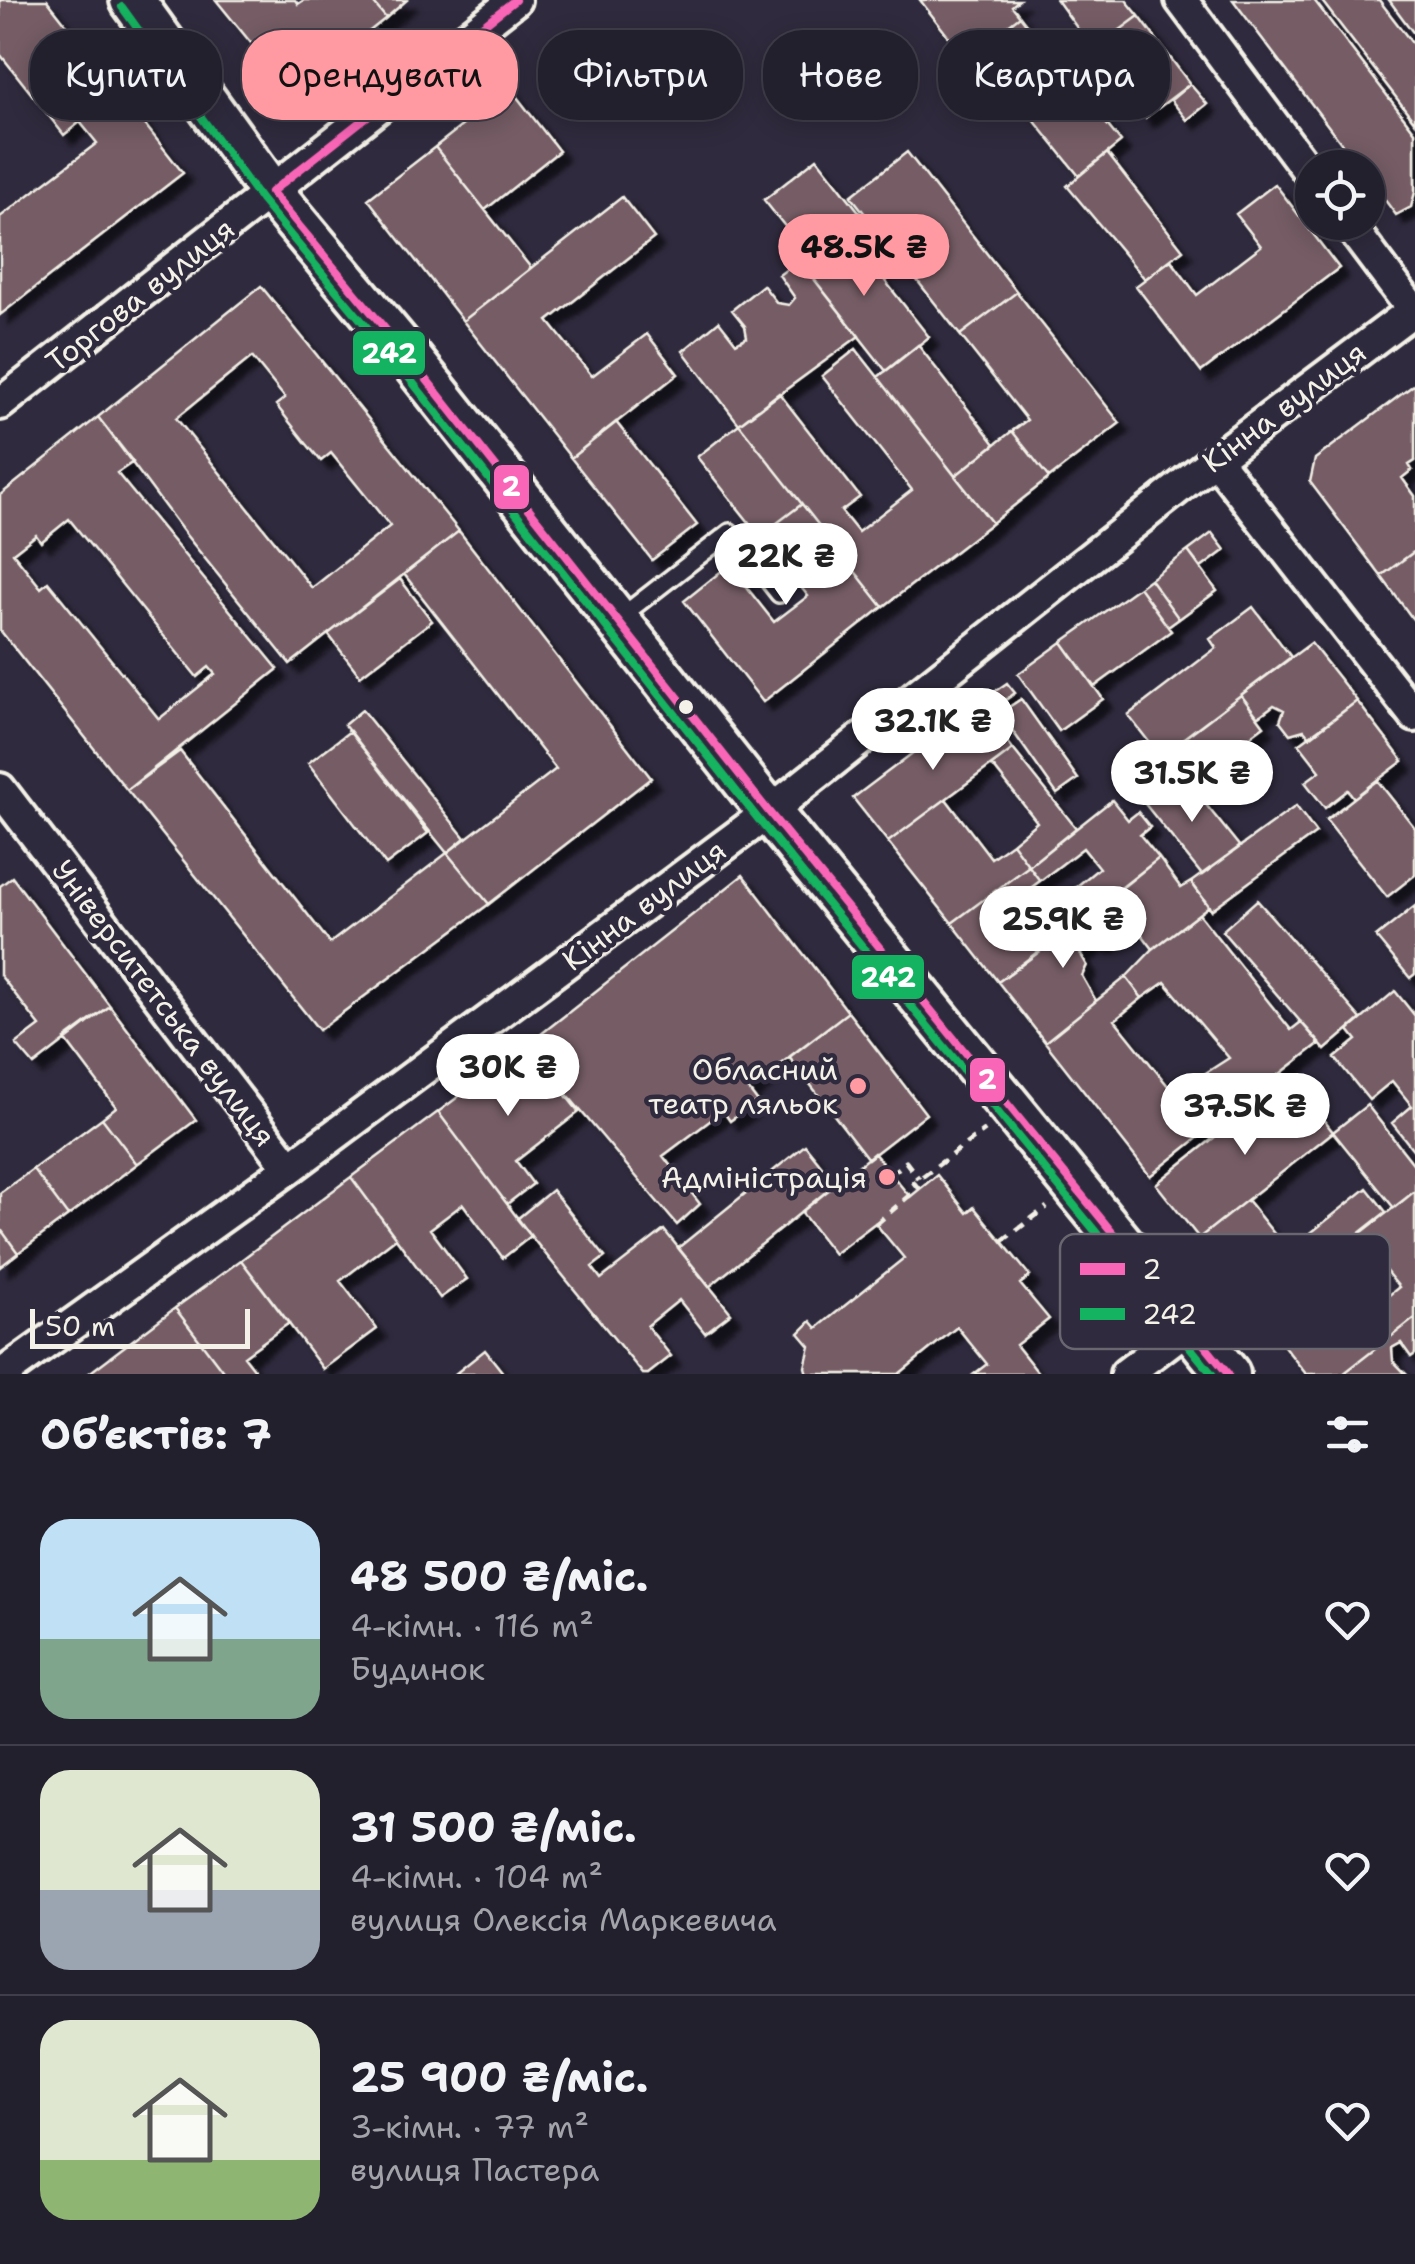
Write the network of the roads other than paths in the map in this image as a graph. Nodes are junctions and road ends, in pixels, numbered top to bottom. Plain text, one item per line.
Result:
1 (132, 0) edge
2 (515, 0) edge
3 (1181, 0) edge
4 (1295, 153) edge
5 (271, 192) junction
6 (1361, 240) edge
7 (1414, 309) edge
8 (0, 404) edge
9 (1214, 459) junction
10 (778, 594) dead end
11 (618, 619) junction
12 (1415, 716) edge
13 (0, 790) edge
14 (769, 812) junction
15 (290, 1168) junction
16 (1116, 1234) edge
17 (1158, 1349) edge
18 (1209, 1349) edge
19 (4, 1374) edge
20 (1126, 1374) edge
21 (1228, 1374) edge

1 - 5 street
2 - 5 street, Торгова вулиця
3 - 4 street
5 - 8 street, Торгова вулиця
5 - 11 street
6 - 7 street
7 - 9 street, Кінна вулиця
9 - 12 street
9 - 14 street, Кінна вулиця
10 - 11 lane
11 - 14 street
13 - 15 street, Університетська вулиця
14 - 15 street, Кінна вулиця
14 - 16 street
15 - 19 street, Кінна вулиця
17 - 20 street
18 - 21 street

